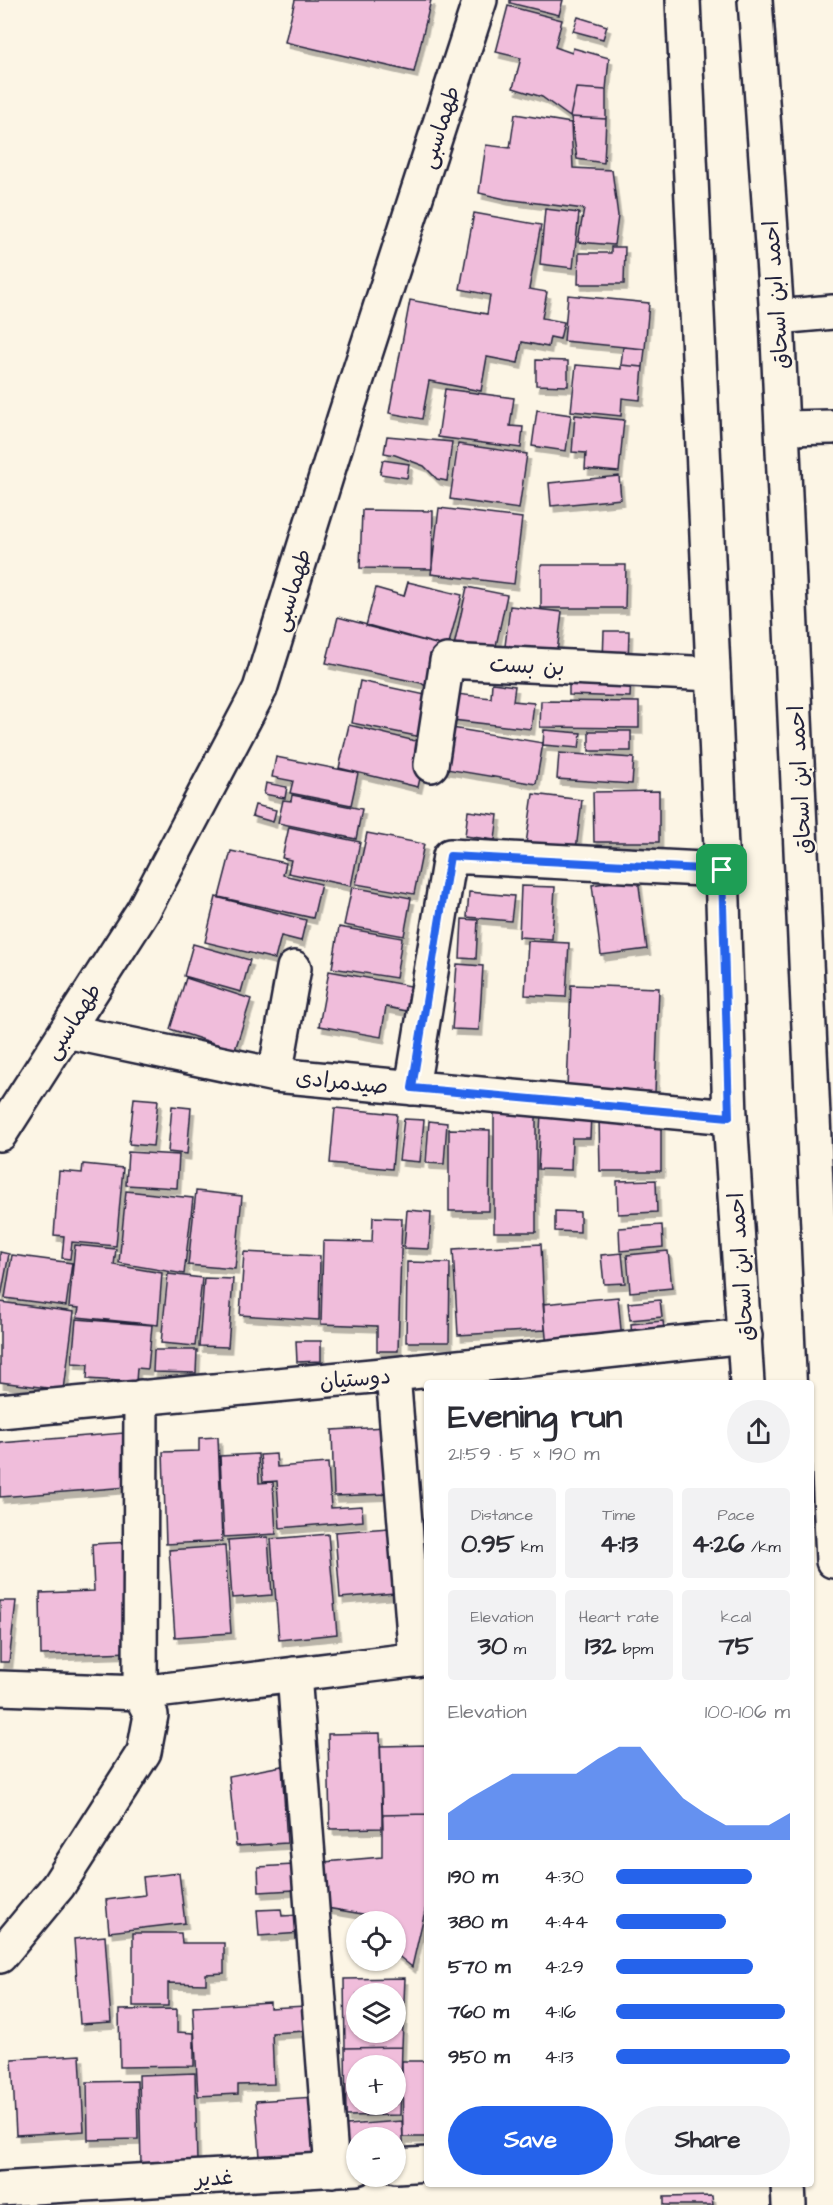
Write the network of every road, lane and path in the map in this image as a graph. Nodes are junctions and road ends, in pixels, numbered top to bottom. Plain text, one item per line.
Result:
1 (480, 0) edge
2 (683, 0) edge
3 (755, 0) edge
4 (833, 312) edge
5 (777, 317) junction
6 (833, 427) edge
7 (783, 428) junction
8 (712, 674) junction
9 (431, 765) dead end
10 (722, 870) junction
11 (294, 969) dead end
12 (66, 1031) junction
13 (275, 1075) junction
14 (412, 1088) junction
15 (729, 1117) junction
16 (0, 1134) edge
17 (745, 1336) junction
18 (393, 1374) junction
19 (747, 1380) edge
20 (141, 1397) junction
21 (0, 1411) edge
22 (825, 1482) edge
23 (833, 1561) edge
24 (422, 1659) edge
25 (294, 1674) junction
26 (0, 1688) edge
27 (140, 1693) junction
28 (0, 1956) edge
29 (424, 2164) edge
30 (406, 2165) edge
31 (344, 2169) edge
32 (788, 2187) edge
33 (0, 2189) edge
34 (789, 2205) edge

1 - 12 street, طهماسبی
2 - 8 street, احمد ابن اسحاق
3 - 5 street, احمد ابن اسحاق
4 - 5 street
5 - 7 street, احمد ابن اسحاق
6 - 7 street
7 - 22 street, احمد ابن اسحاق
8 - 9 street, بن بست
8 - 10 street, احمد ابن اسحاق
10 - 14 street
10 - 15 street, احمد ابن اسحاق
11 - 13 street
12 - 13 street, صیدمرادی
12 - 16 street, طهماسبی
13 - 14 street, صیدمرادی
14 - 15 street, صیدمرادی
15 - 17 street, احمد ابن اسحاق
17 - 18 street, دوستیان
17 - 19 street, احمد ابن اسحاق
18 - 20 street, دوستیان
18 - 24 street
20 - 21 street, دوستیان
20 - 27 street
22 - 23 street, احمد ابن اسحاق
24 - 25 street
25 - 27 street
25 - 31 street
26 - 27 street
27 - 28 street
29 - 30 street
31 - 33 street, غدیر
32 - 34 street

